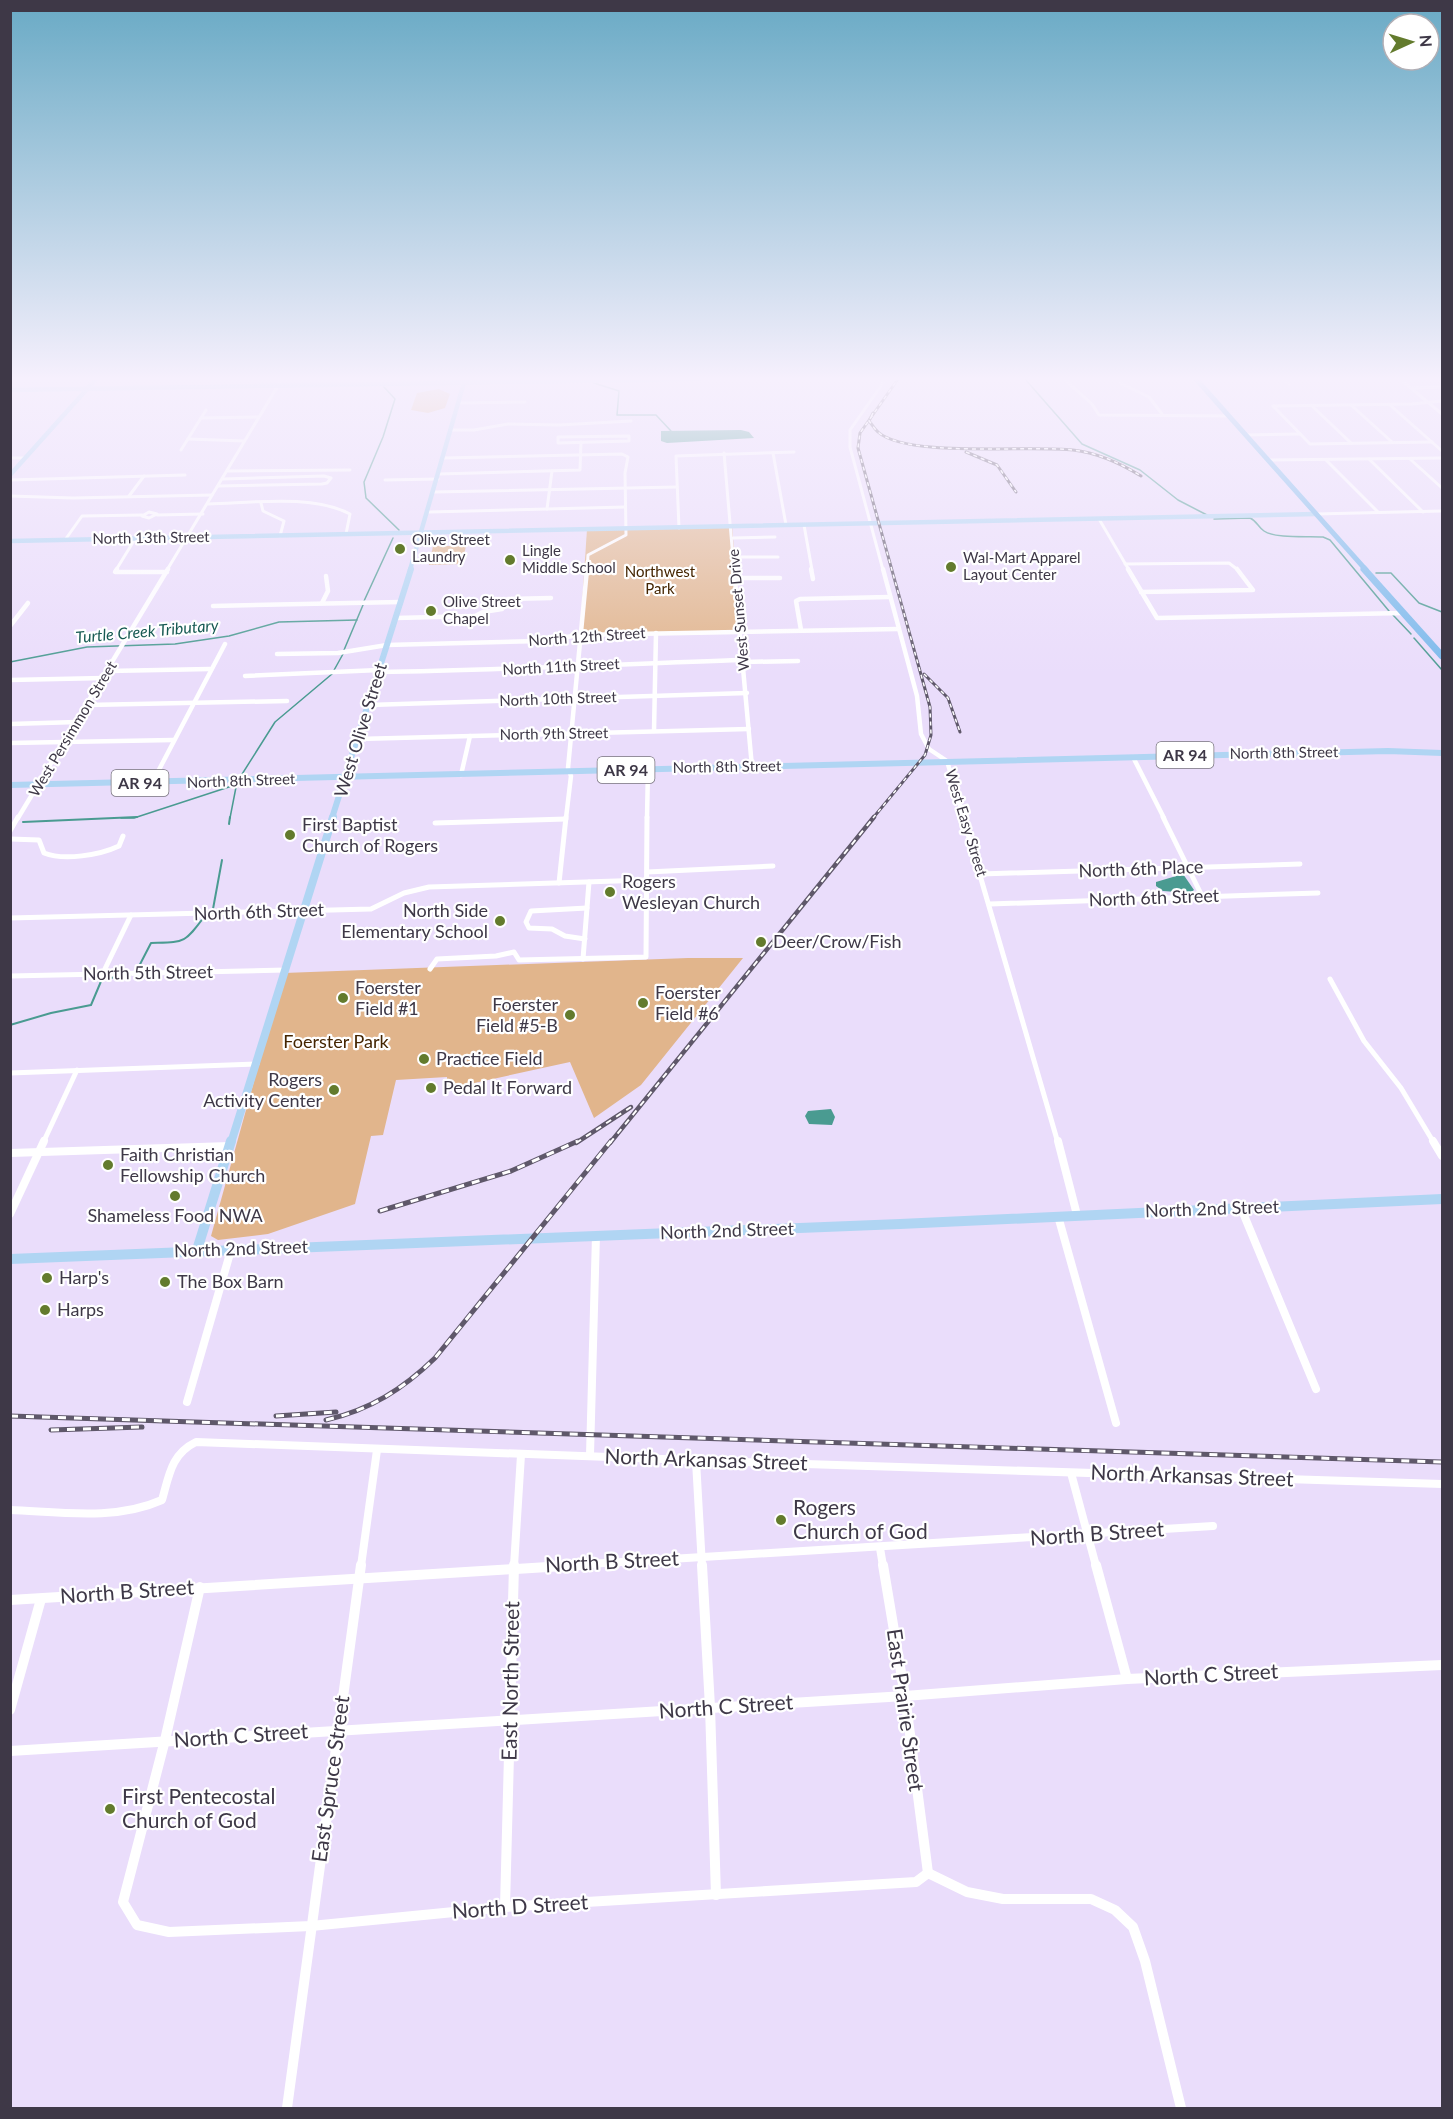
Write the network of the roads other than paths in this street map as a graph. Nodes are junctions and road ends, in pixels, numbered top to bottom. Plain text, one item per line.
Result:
1 (81, 478) edge
2 (143, 478) edge
3 (260, 478) edge
4 (331, 478) edge
5 (414, 478) edge
6 (438, 478) edge
7 (551, 478) edge
8 (627, 478) edge
9 (677, 478) edge
10 (727, 478) edge
11 (777, 478) edge
12 (859, 478) edge
13 (1284, 478) edge
14 (1344, 478) edge
15 (1388, 478) edge
16 (1432, 478) edge
17 (223, 479) joint
18 (10, 480) edge
19 (385, 480) dead end
20 (218, 486) junction
21 (677, 487) junction
22 (626, 488) junction
23 (1443, 488) edge
24 (550, 490) junction
25 (434, 492) junction
26 (212, 495) junction
27 (10, 496) edge
28 (129, 496) junction
29 (261, 503) junction
30 (208, 504) junction
31 (625, 507) junction
32 (548, 509) junction
33 (1443, 511) edge
34 (429, 512) junction
35 (1378, 512) junction
36 (1423, 512) junction
37 (202, 514) junction
38 (1316, 514) junction
39 (1099, 519) junction
40 (871, 523) junction
41 (786, 525) junction
42 (804, 525) junction
43 (732, 526) junction
44 (626, 528) junction
45 (679, 528) junction
46 (422, 533) junction
47 (346, 534) junction
48 (280, 536) junction
49 (774, 537) dead end
50 (135, 538) junction
51 (188, 538) junction
52 (733, 538) junction
53 (65, 540) junction
54 (10, 541) edge
55 (734, 557) junction
56 (778, 557) dead end
57 (1125, 564) junction
58 (167, 572) junction
59 (326, 576) dead end
60 (736, 578) junction
61 (780, 578) dead end
62 (813, 579) dead end
63 (1142, 592) junction
64 (889, 597) junction
65 (551, 598) dead end
66 (400, 602) junction
67 (28, 603) dead end
68 (322, 603) junction
69 (213, 606) dead end
70 (1403, 612) junction
71 (396, 618) junction
72 (10, 626) edge
73 (898, 629) junction
74 (801, 630) junction
75 (741, 631) junction
76 (656, 633) junction
77 (580, 635) junction
78 (225, 644) dead end
79 (387, 645) junction
80 (278, 654) dead end
81 (1443, 656) edge
82 (743, 661) junction
83 (798, 661) dead end
84 (656, 663) junction
85 (578, 665) junction
86 (210, 669) junction
87 (108, 671) junction
88 (379, 671) junction
89 (245, 676) dead end
90 (104, 678) junction
91 (10, 680) edge
92 (747, 693) junction
93 (655, 696) junction
94 (575, 698) junction
95 (287, 701) dead end
96 (193, 703) junction
97 (88, 705) junction
98 (369, 705) junction
99 (77, 722) junction
100 (10, 724) edge
101 (749, 729) junction
102 (654, 731) junction
103 (570, 734) junction
104 (470, 736) junction
105 (358, 739) junction
106 (173, 740) junction
107 (64, 742) junction
108 (10, 743) edge
109 (1443, 753) edge
110 (1133, 757) junction
111 (947, 761) junction
112 (752, 766) junction
113 (648, 769) junction
114 (568, 772) junction
115 (461, 775) junction
116 (347, 778) junction
117 (152, 783) junction
118 (10, 785) edge
119 (39, 785) junction
120 (566, 819) junction
121 (435, 823) dead end
122 (10, 831) edge
123 (123, 836) dead end
124 (10, 839) edge
125 (1300, 864) dead end
126 (773, 866) dead end
127 (1189, 867) junction
128 (647, 872) junction
129 (981, 874) junction
130 (647, 880) junction
131 (589, 882) junction
132 (559, 883) junction
133 (1318, 893) dead end
134 (1202, 896) junction
135 (990, 904) junction
136 (587, 908) junction
137 (305, 910) junction
138 (131, 915) junction
139 (10, 918) edge
140 (585, 939) junction
141 (583, 959) junction
142 (430, 969) dead end
143 (285, 970) junction
144 (102, 975) junction
145 (10, 976) edge
146 (1330, 979) dead end
147 (257, 1064) junction
148 (77, 1071) junction
149 (10, 1073) edge
150 (230, 1146) junction
151 (39, 1152) junction
152 (10, 1153) edge
153 (1443, 1156) edge
154 (1443, 1199) edge
155 (1242, 1208) junction
156 (10, 1214) edge
157 (1077, 1215) junction
158 (1058, 1216) junction
159 (596, 1235) junction
160 (231, 1249) junction
161 (197, 1251) junction
162 (10, 1259) edge
163 (1316, 1389) dead end
164 (187, 1402) dead end
165 (1116, 1423) dead end
166 (377, 1450) junction
167 (522, 1455) junction
168 (590, 1455) junction
169 (696, 1461) junction
170 (1071, 1473) junction
171 (1443, 1484) edge
172 (10, 1510) edge
173 (1213, 1526) dead end
174 (1088, 1535) junction
175 (880, 1548) junction
176 (701, 1557) junction
177 (514, 1567) junction
178 (359, 1577) junction
179 (200, 1587) junction
180 (41, 1599) junction
181 (10, 1600) edge
182 (1443, 1665) edge
183 (1127, 1679) junction
184 (905, 1696) junction
185 (710, 1707) junction
186 (10, 1710) edge
187 (509, 1721) junction
188 (338, 1730) junction
189 (165, 1740) junction
190 (10, 1751) edge
191 (928, 1873) junction
192 (716, 1895) junction
193 (506, 1907) junction
194 (310, 1926) junction
195 (287, 2109) edge
196 (1181, 2109) edge

1 - 18 street
2 - 28 street
3 - 17 street
4 - 20 street
5 - 19 street
6 - 25 main road, West Olive Street
7 - 24 street
8 - 22 street
9 - 21 street
10 - 43 street, West Sunset Drive
11 - 41 street
12 - 40 street, West Easy Street
13 - 38 highway
14 - 35 street
15 - 36 street
16 - 23 street
17 - 20 street, West Persimmon Street
20 - 26 street, West Persimmon Street
21 - 22 street
21 - 45 street
22 - 24 street
22 - 31 street
24 - 25 street
24 - 32 street
25 - 34 main road, West Olive Street
26 - 28 street
26 - 30 street, West Persimmon Street
27 - 28 street
29 - 30 street
29 - 47 street
29 - 48 street
30 - 37 street, West Persimmon Street
31 - 32 street
31 - 44 street
32 - 34 street
33 - 36 street, North 13th Street
34 - 46 main road, West Olive Street
35 - 36 street, North 13th Street
35 - 38 street, North 13th Street
37 - 51 street, West Persimmon Street
37 - 53 street
38 - 39 main road, North 13th Street
38 - 70 highway
39 - 40 main road, North 13th Street
39 - 57 street
40 - 42 main road, North 13th Street
40 - 64 street, West Easy Street
41 - 42 main road, North 13th Street
41 - 43 main road, North 13th Street
42 - 62 street
43 - 45 main road, North 13th Street
43 - 52 street, West Sunset Drive
44 - 45 main road, North 13th Street
44 - 46 main road, North 13th Street
44 - 77 street
46 - 47 main road, North 13th Street
46 - 66 main road, West Olive Street
47 - 48 main road, North 13th Street
48 - 51 main road, North 13th Street
49 - 52 street
50 - 51 main road, North 13th Street
50 - 53 main road, North 13th Street
50 - 58 street
51 - 58 street, West Persimmon Street
52 - 55 street, West Sunset Drive
53 - 54 main road, North 13th Street
55 - 56 street
55 - 60 street, West Sunset Drive
57 - 63 street
57 - 63 street
58 - 87 street, West Persimmon Street
59 - 68 street
60 - 61 street
60 - 75 street, West Sunset Drive
63 - 70 street
64 - 73 street, West Easy Street
64 - 74 street
65 - 71 street
66 - 68 street
66 - 71 main road, West Olive Street
67 - 72 street
68 - 69 street
70 - 81 highway
71 - 79 main road, West Olive Street
73 - 74 street, North 12th Street
73 - 111 street, West Easy Street
74 - 75 street, North 12th Street
75 - 76 street, North 12th Street
75 - 82 street, West Sunset Drive
76 - 77 street, North 12th Street
76 - 84 street
77 - 79 street, North 12th Street
77 - 85 street
78 - 86 street
79 - 80 street, North 12th Street
79 - 88 main road, West Olive Street
82 - 83 street, North 11th Street
82 - 84 street, North 11th Street
82 - 92 street, West Sunset Drive
84 - 85 street, North 11th Street
84 - 93 street
85 - 88 street, North 11th Street
85 - 94 street
86 - 87 street
86 - 96 street
87 - 90 street, West Persimmon Street
88 - 89 street, North 11th Street
88 - 98 main road, West Olive Street
90 - 91 street
90 - 97 street, West Persimmon Street
92 - 93 street, North 10th Street
92 - 101 street, West Sunset Drive
93 - 94 street, North 10th Street
93 - 102 street
94 - 98 street, North 10th Street
94 - 103 street
95 - 96 street
96 - 97 street
96 - 106 street
97 - 99 street, West Persimmon Street
98 - 105 main road, West Olive Street
99 - 100 street
99 - 107 street, West Persimmon Street
101 - 102 street, North 9th Street
101 - 112 street, West Sunset Drive
102 - 103 street, North 9th Street
103 - 104 street, North 9th Street
103 - 114 street
104 - 105 street, North 9th Street
104 - 115 street
105 - 116 main road, West Olive Street
106 - 107 street
106 - 117 street
107 - 108 street
107 - 119 street, West Persimmon Street
109 - 110 main road, North 8th Street / AR 94
110 - 111 main road, North 8th Street / AR 94
110 - 127 street
111 - 112 main road, North 8th Street / AR 94
111 - 129 street, West Easy Street
112 - 113 main road, North 8th Street / AR 94
113 - 114 main road, North 8th Street / AR 94
113 - 128 street
114 - 115 main road, North 8th Street / AR 94
114 - 120 street
115 - 116 main road, North 8th Street / AR 94
116 - 117 main road, North 8th Street / AR 94
116 - 137 main road, West Olive Street
117 - 119 main road, North 8th Street / AR 94
118 - 119 main road, North 8th Street / AR 94
119 - 122 street, West Persimmon Street
120 - 121 street
120 - 132 street
123 - 124 street
125 - 127 street, North 6th Place
126 - 128 street
127 - 129 street, North 6th Place
127 - 134 street
128 - 130 street
129 - 135 street, West Easy Street
130 - 131 street, North 6th Street
130 - 141 street
131 - 132 street, North 6th Street
131 - 136 street
132 - 137 street, North 6th Street
133 - 134 street, North 6th Street
134 - 135 street, North 6th Street
135 - 157 street, West Easy Street
136 - 140 street
136 - 140 street
137 - 138 street, North 6th Street
137 - 143 main road, West Olive Street
138 - 139 street, North 6th Street
138 - 144 street
140 - 141 street
141 - 142 street
143 - 144 street, North 5th Street
143 - 147 main road, West Olive Street
144 - 145 street, North 5th Street
146 - 153 street
147 - 148 street
147 - 150 main road, West Olive Street
148 - 149 street
148 - 151 street
150 - 151 street
150 - 161 main road, West Olive Street
151 - 152 street
151 - 156 street
154 - 155 main road, North 2nd Street
155 - 157 main road, North 2nd Street
155 - 163 street
157 - 158 main road, North 2nd Street
158 - 159 main road, North 2nd Street
158 - 165 street
159 - 160 main road, North 2nd Street
159 - 168 street
160 - 161 main road, North 2nd Street
160 - 164 street
161 - 162 main road, North 2nd Street
166 - 167 street, North Arkansas Street
166 - 172 street, North Arkansas Street
166 - 178 street, East Spruce Street
167 - 168 street, North Arkansas Street
167 - 177 street, East North Street
168 - 169 street, North Arkansas Street
169 - 170 street, North Arkansas Street
169 - 176 street
170 - 171 street, North Arkansas Street
170 - 174 street
173 - 174 street, North B Street
174 - 175 street, North B Street
174 - 183 street
175 - 176 street, North B Street
175 - 184 street, East Prairie Street
176 - 177 street, North B Street
176 - 185 street
177 - 178 street, North B Street
177 - 187 street, East North Street
178 - 179 street, North B Street
178 - 188 street, East Spruce Street
179 - 180 street, North B Street
179 - 189 street
180 - 181 street, North B Street
180 - 186 street
182 - 183 street, North C Street
183 - 184 street, North C Street
184 - 185 street, North C Street
184 - 191 street, East Prairie Street
185 - 187 street, North C Street
185 - 192 street
187 - 188 street, North C Street
187 - 193 street, East North Street
188 - 189 street, North C Street
188 - 194 street, East Spruce Street
189 - 190 street, North C Street
189 - 194 street, North D Street
191 - 192 street, North D Street
191 - 196 street
192 - 193 street, North D Street
193 - 194 street, North D Street
194 - 195 street, East Spruce Street

